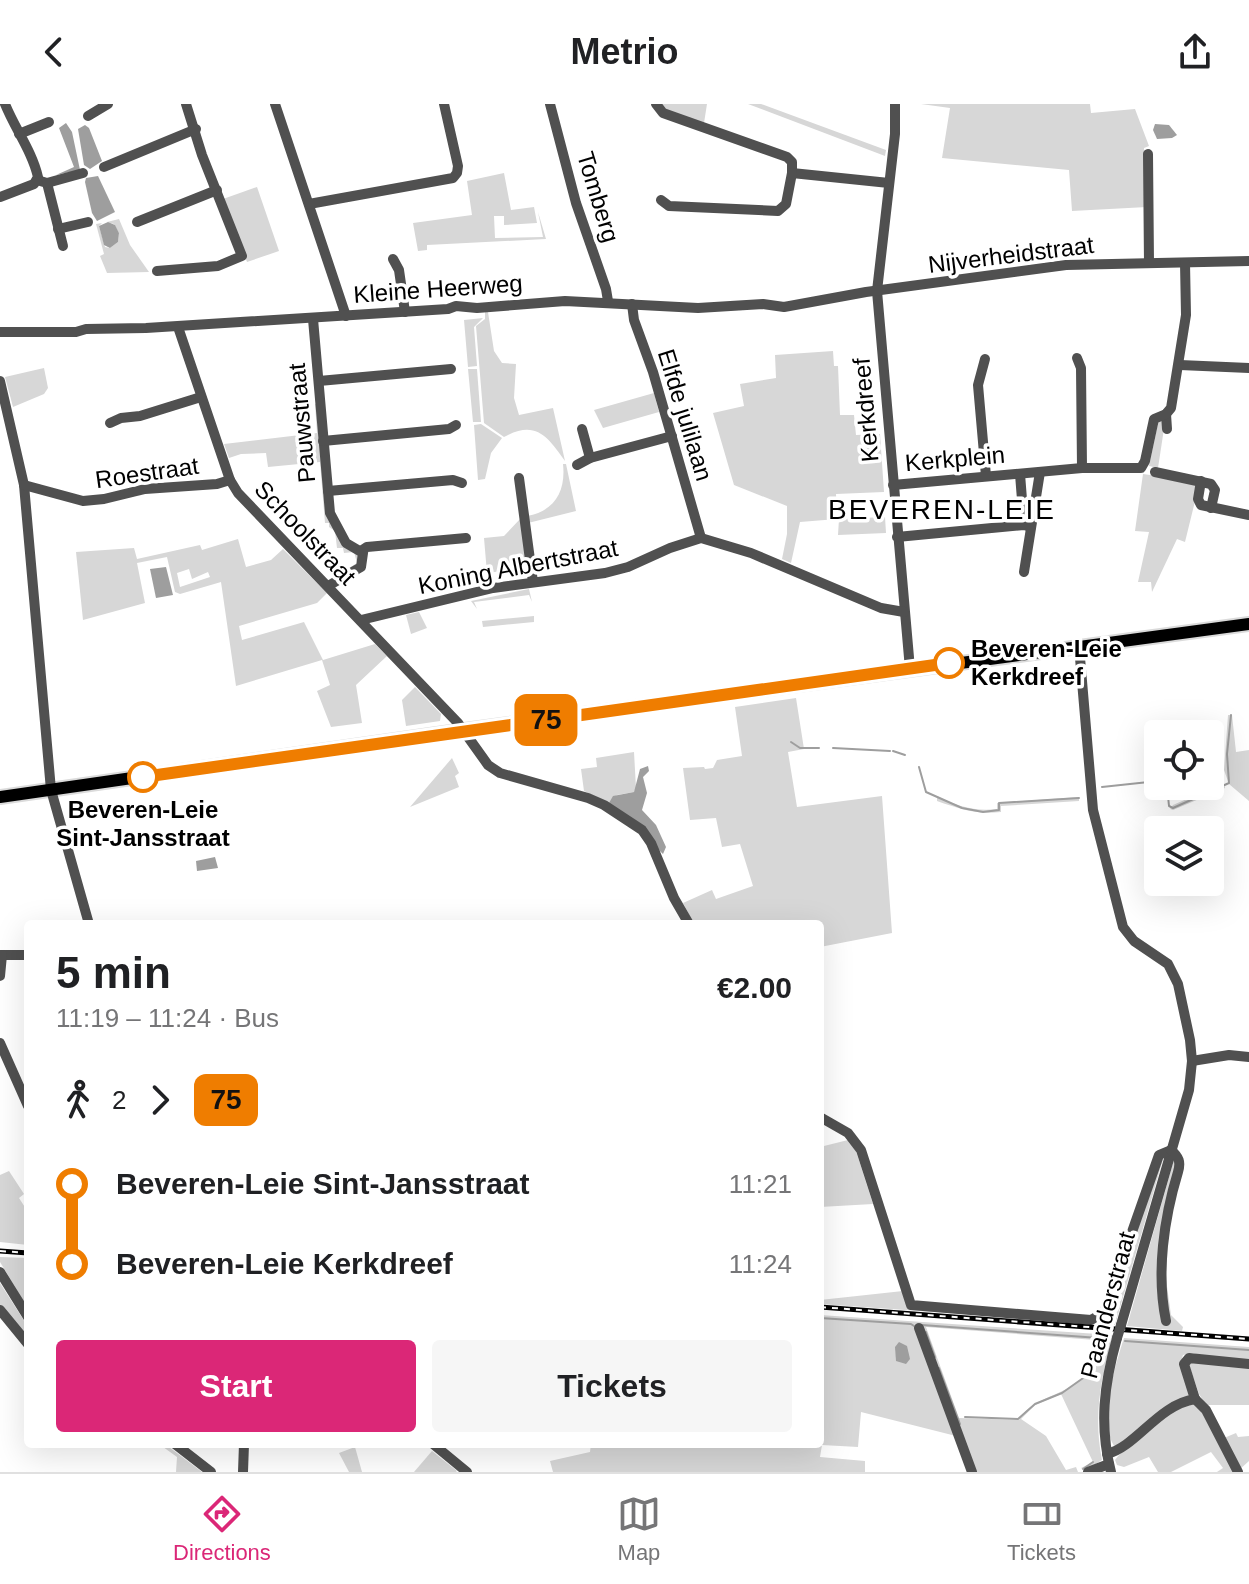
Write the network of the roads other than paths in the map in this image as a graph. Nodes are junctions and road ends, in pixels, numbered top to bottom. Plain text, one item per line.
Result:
1 (5, 104) edge
2 (108, 104) edge
3 (186, 104) edge
4 (275, 104) edge
5 (444, 104) edge
6 (550, 104) edge
7 (656, 104) edge
8 (895, 104) edge
9 (88, 116) dead end
10 (49, 122) dead end
11 (196, 129) junction
12 (19, 134) junction
13 (1148, 154) dead end
14 (104, 167) dead end
15 (83, 173) dead end
16 (792, 173) junction
17 (42, 182) junction
18 (889, 183) junction
19 (217, 190) junction
20 (0, 197) edge
21 (661, 200) dead end
22 (309, 204) junction
23 (88, 222) dead end
24 (137, 222) dead end
25 (58, 229) junction
26 (63, 246) dead end
27 (393, 259) dead end
28 (1249, 261) edge
29 (1149, 263) junction
30 (1185, 263) junction
31 (157, 271) dead end
32 (877, 291) junction
33 (608, 301) junction
34 (632, 304) junction
35 (405, 312) junction
36 (346, 316) junction
37 (313, 319) junction
38 (178, 327) junction
39 (0, 332) edge
40 (1077, 358) dead end
41 (985, 359) dead end
42 (1180, 365) junction
43 (1249, 368) edge
44 (451, 369) dead end
45 (0, 381) edge
46 (319, 381) junction
47 (201, 397) junction
48 (1166, 414) junction
49 (110, 423) dead end
50 (456, 425) dead end
51 (582, 429) dead end
52 (1167, 429) dead end
53 (672, 436) junction
54 (323, 441) junction
55 (590, 458) junction
56 (577, 465) dead end
57 (1082, 468) junction
58 (1040, 472) junction
59 (1155, 472) dead end
60 (1020, 474) junction
61 (986, 476) junction
62 (519, 478) dead end
63 (230, 480) junction
64 (462, 483) dead end
65 (24, 485) junction
66 (888, 488) junction
67 (328, 491) junction
68 (1249, 515) edge
69 (1028, 526) junction
70 (897, 537) junction
71 (466, 538) dead end
72 (701, 538) junction
73 (361, 551) junction
74 (1024, 572) dead end
75 (533, 582) junction
76 (328, 586) junction
77 (904, 612) junction
78 (361, 620) junction
79 (1249, 624) edge
80 (1079, 646) junction
81 (910, 669) junction
82 (465, 730) junction
83 (51, 790) junction
84 (0, 797) edge
85 (88, 920) edge
86 (687, 920) edge
87 (1, 955) edge
88 (24, 955) edge
89 (0, 976) edge
90 (0, 1043) edge
91 (1249, 1057) edge
92 (1192, 1061) junction
93 (24, 1097) edge
94 (824, 1120) edge
95 (1171, 1150) junction
96 (0, 1272) edge
97 (0, 1310) edge
98 (24, 1311) edge
99 (1166, 1321) dead end
100 (919, 1328) dead end
101 (24, 1339) edge
102 (1249, 1364) edge
103 (1195, 1399) junction
104 (180, 1448) edge
105 (244, 1448) edge
106 (438, 1448) edge
107 (1109, 1464) edge
108 (211, 1472) edge
109 (243, 1472) edge
110 (467, 1472) edge
111 (972, 1472) edge
112 (1088, 1472) edge
113 (1238, 1472) edge

1 - 12 street
2 - 9 street
3 - 11 street
4 - 22 street
5 - 22 street
6 - 33 street, Tomberg
7 - 16 street
8 - 18 street, Kerkdreef
10 - 12 street
11 - 14 street
11 - 19 street
12 - 17 street
13 - 29 street
15 - 17 street
16 - 18 street
16 - 21 street
17 - 20 street
17 - 25 street
18 - 32 street, Kerkdreef
19 - 24 street
19 - 31 street
22 - 36 street
23 - 25 street
25 - 26 street
27 - 35 street
28 - 30 street, Nijverheidstraat
29 - 30 street, Nijverheidstraat
29 - 32 street, Nijverheidstraat
30 - 42 street
32 - 34 street, Kleine Heerweg
32 - 66 street, Kerkdreef
33 - 34 street, Kleine Heerweg
33 - 35 street, Kleine Heerweg
34 - 53 street, Elfde julilaan
35 - 36 street, Kleine Heerweg
36 - 37 street, Kleine Heerweg
37 - 38 street, Kleine Heerweg
37 - 46 street, Pauwstraat
38 - 39 street, Kleine Heerweg
38 - 47 street, Schoolstraat
40 - 57 street
41 - 61 street
42 - 43 street
42 - 48 street
44 - 46 street
45 - 65 street
46 - 54 street, Pauwstraat
47 - 49 street
47 - 63 street, Schoolstraat
48 - 52 street
48 - 57 street, Kerkplein
50 - 54 street
51 - 55 street
53 - 55 street
53 - 72 street, Elfde julilaan
54 - 67 street, Pauwstraat
55 - 56 street
57 - 58 street, Kerkplein
58 - 60 street, Kerkplein
58 - 69 street
59 - 68 street
60 - 61 street, Kerkplein
60 - 69 street, Kerkplein
61 - 66 street, Kerkplein
62 - 75 street
63 - 65 street, Roestraat
63 - 76 street, Schoolstraat
64 - 67 street
65 - 83 street
66 - 70 street, Kerkdreef
67 - 73 street, Pauwstraat
69 - 70 street
69 - 74 street
70 - 77 street, Kerkdreef
71 - 73 street
72 - 75 street, Koning Albertstraat
72 - 77 street
73 - 76 street
75 - 78 street, Koning Albertstraat
76 - 78 street, Schoolstraat
77 - 81 street, Kerkdreef
78 - 82 street, Schoolstraat
79 - 80 main road
80 - 81 main road
80 - 92 street, Paanderstraat
81 - 82 main road
82 - 83 main road
82 - 86 street, Schoolstraat
83 - 84 main road
83 - 85 street
87 - 88 street
87 - 89 street
90 - 93 street
91 - 92 street
92 - 95 street, Paanderstraat
94 - 95 street
95 - 99 street, Paanderstraat
95 - 107 street, Paanderstraat, bridge
96 - 98 street
97 - 101 street
100 - 111 street
102 - 103 street
103 - 107 street
103 - 113 street
104 - 108 street
105 - 109 street
106 - 110 street
107 - 112 street

